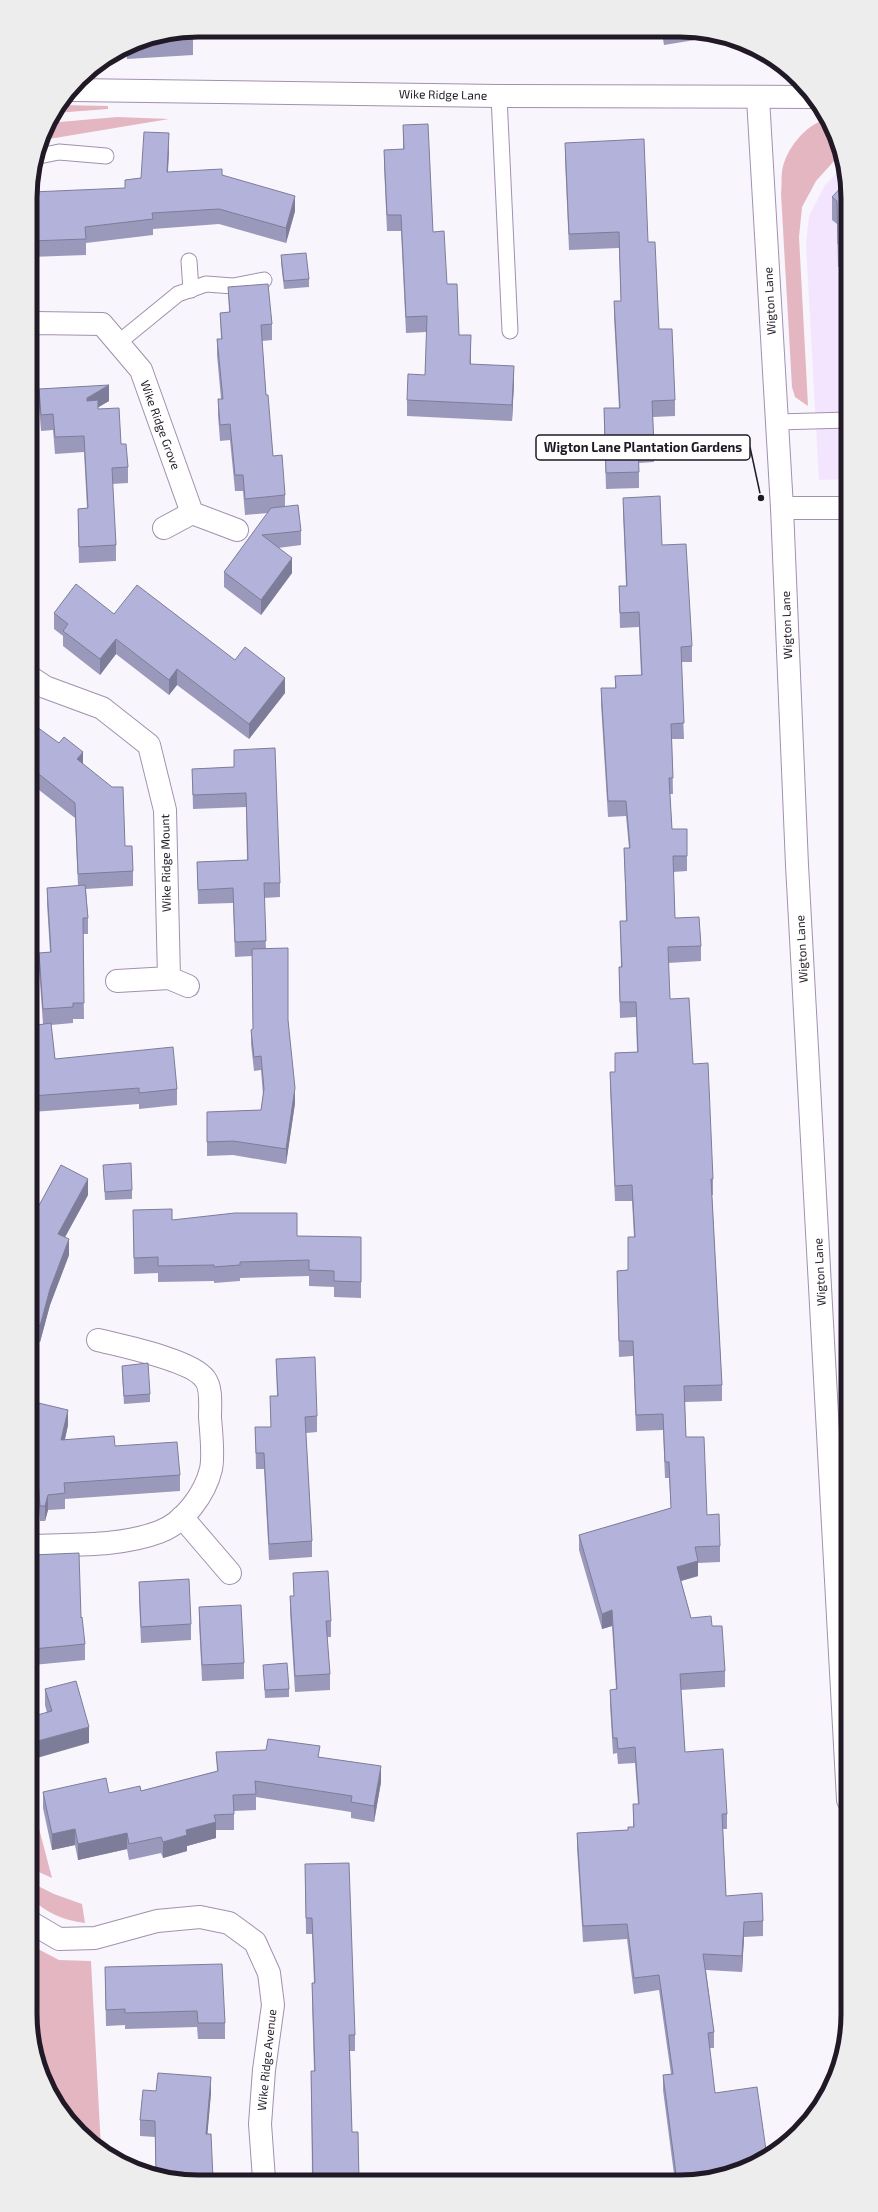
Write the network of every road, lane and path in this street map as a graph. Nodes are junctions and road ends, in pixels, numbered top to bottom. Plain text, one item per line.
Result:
1 (79, 90) edge
2 (499, 96) junction
3 (805, 97) edge
4 (758, 98) junction
5 (42, 155) edge
6 (106, 156) dead end
7 (189, 261) dead end
8 (264, 280) dead end
9 (191, 290) junction
10 (37, 323) edge
11 (510, 331) dead end
12 (118, 343) junction
13 (841, 420) edge
14 (777, 422) junction
15 (782, 508) junction
16 (841, 508) edge
17 (192, 513) junction
18 (164, 528) dead end
19 (237, 530) dead end
20 (37, 682) edge
21 (117, 981) dead end
22 (98, 1340) dead end
23 (182, 1517) junction
24 (37, 1546) edge
25 (230, 1573) dead end
26 (841, 1672) edge
27 (37, 1926) edge
28 (264, 2175) edge

1 - 2 street, Wike Ridge Lane
2 - 4 street, Wike Ridge Lane
2 - 11 lane
3 - 4 street, Wike Ridge Lane
4 - 14 street, Wigton Lane
5 - 6 lane
7 - 9 lane
8 - 9 lane
9 - 12 lane
10 - 12 street, Wike Ridge Grove
12 - 17 street, Wike Ridge Grove
13 - 14 lane
14 - 15 street, Wigton Lane
15 - 16 street
15 - 26 street, Wigton Lane
17 - 18 street
17 - 19 street
20 - 21 street, Wike Ridge Mount
22 - 23 street
23 - 24 street
23 - 25 street
27 - 28 street, Wike Ridge Avenue

